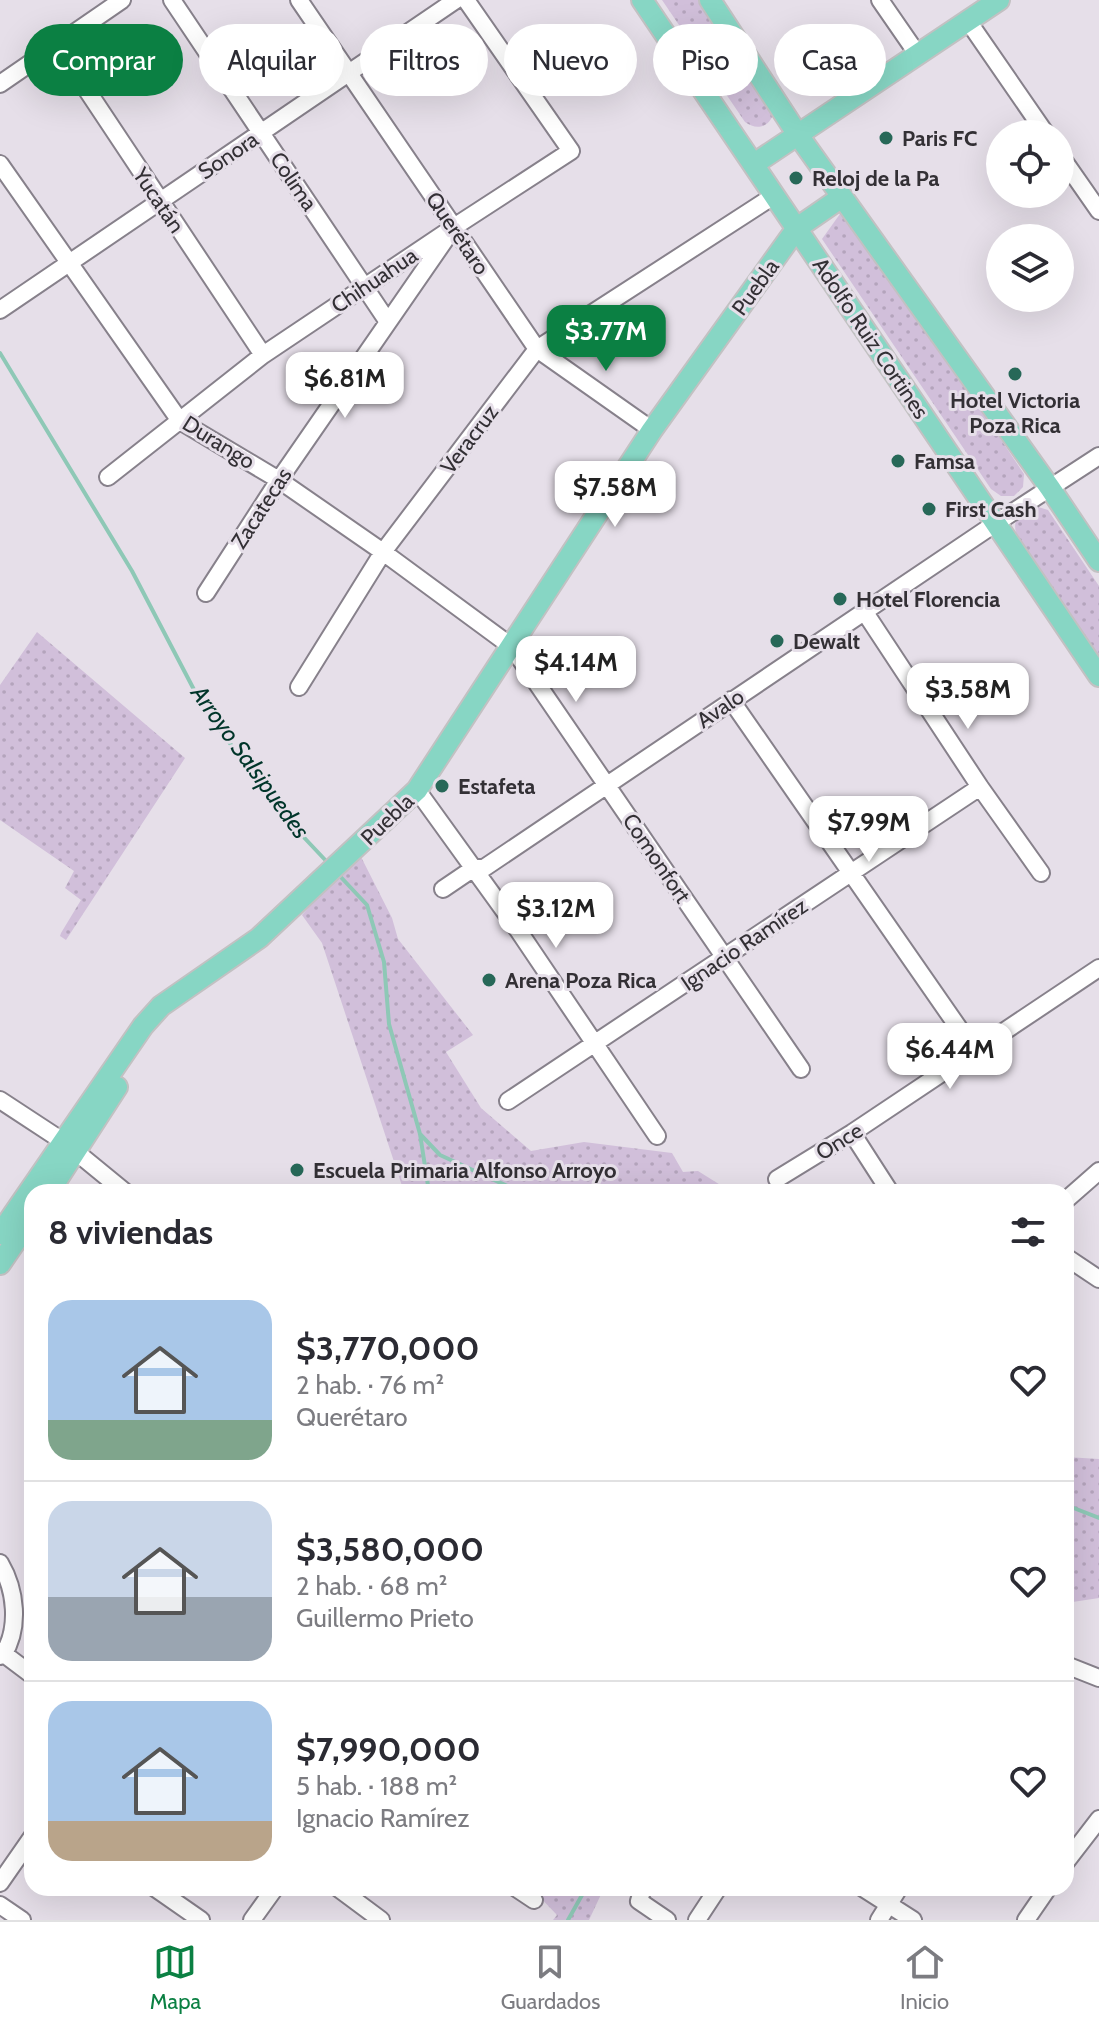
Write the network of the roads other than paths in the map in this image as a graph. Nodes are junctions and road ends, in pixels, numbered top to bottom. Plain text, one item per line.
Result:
1 (122, 0) edge
2 (172, 0) edge
3 (299, 0) edge
4 (456, 0) edge
5 (466, 0) edge
6 (642, 0) edge
7 (710, 0) edge
8 (880, 0) edge
9 (999, 0) edge
10 (968, 21) junction
11 (87, 24) edge
12 (918, 55) junction
13 (24, 68) edge
14 (349, 73) junction
15 (0, 84) edge
16 (91, 96) edge
17 (1036, 120) edge
18 (261, 132) junction
19 (798, 135) junction
20 (0, 164) edge
21 (754, 164) junction
22 (1074, 175) edge
23 (775, 195) junction
24 (842, 197) junction
25 (160, 201) junction
26 (1099, 211) edge
27 (454, 227) junction
28 (797, 228) junction
29 (68, 263) junction
30 (365, 286) junction
31 (0, 310) edge
32 (388, 322) junction
33 (537, 349) junction
34 (263, 355) junction
35 (180, 421) junction
36 (652, 430) junction
37 (1099, 456) edge
38 (108, 477) dead end
39 (279, 480) junction
40 (1050, 488) junction
41 (996, 523) junction
42 (383, 552) junction
43 (1099, 561) edge
44 (206, 593) dead end
45 (864, 611) junction
46 (512, 647) junction
47 (1099, 676) edge
48 (299, 687) dead end
49 (731, 700) junction
50 (606, 784) junction
51 (980, 787) junction
52 (411, 797) junction
53 (474, 868) junction
54 (851, 873) junction
55 (1041, 873) dead end
56 (443, 889) dead end
57 (725, 957) junction
58 (1099, 968) edge
59 (595, 1044) junction
60 (974, 1050) junction
61 (801, 1069) dead end
62 (0, 1100) edge
63 (508, 1101) dead end
64 (852, 1133) junction
65 (657, 1136) dead end
66 (70, 1147) junction
67 (1099, 1171) edge
68 (777, 1179) dead end
69 (40, 1184) edge
70 (53, 1184) edge
71 (115, 1184) edge
72 (885, 1184) edge
73 (1074, 1193) edge
74 (24, 1204) edge
75 (24, 1229) edge
76 (0, 1234) edge
77 (1074, 1262) edge
78 (0, 1264) edge
79 (1099, 1279) edge
80 (0, 1563) edge
81 (1, 1654) edge
82 (1074, 1668) edge
83 (24, 1670) edge
84 (1099, 1678) edge
85 (1096, 1830) edge
86 (24, 1848) edge
87 (1074, 1853) edge
88 (0, 1883) edge
89 (166, 1896) edge
90 (269, 1896) edge
91 (349, 1896) edge
92 (528, 1896) edge
93 (641, 1896) edge
94 (713, 1896) edge
95 (876, 1896) edge
96 (894, 1896) edge
97 (1042, 1896) edge
98 (534, 1900) dead end
99 (889, 1904) junction
100 (0, 1905) edge
101 (22, 1920) edge
102 (201, 1920) edge
103 (252, 1920) edge
104 (381, 1920) edge
105 (667, 1920) edge
106 (697, 1920) edge
107 (879, 1920) edge
108 (913, 1920) edge
109 (1026, 1920) edge

1 - 11 street
2 - 18 street, Colima
3 - 14 street, Querétaro
4 - 14 street, Sonora
5 - 27 street, Chihuahua
6 - 21 main road, Adolfo Ruiz Cortines
7 - 19 main road
8 - 12 street
9 - 10 main road
10 - 12 main road
10 - 17 street
12 - 19 main road
13 - 15 street
14 - 18 street, Sonora
14 - 27 street, Querétaro
16 - 25 street, Yucatán
18 - 25 street, Sonora
18 - 30 street, Colima
19 - 21 main road
19 - 24 main road
20 - 29 street, Durango
21 - 23 main road, Adolfo Ruiz Cortines
22 - 26 street
23 - 28 main road, Adolfo Ruiz Cortines
23 - 33 street, Veracruz
24 - 28 main road, Puebla
24 - 40 main road
25 - 29 street, Sonora
25 - 34 street, Yucatán
27 - 30 street, Chihuahua
27 - 32 street, Zacatecas
27 - 33 street, Querétaro
28 - 36 main road, Puebla
28 - 41 main road, Adolfo Ruiz Cortines
29 - 31 street, Sonora
29 - 35 street, Durango
30 - 32 street, Colima
30 - 34 street, Chihuahua
32 - 39 street, Zacatecas
33 - 36 street, Querétaro
33 - 42 street, Veracruz
34 - 35 street, Chihuahua
35 - 38 street, Chihuahua
35 - 39 street, Durango
36 - 46 main road, Puebla
37 - 40 street, Avalo
39 - 42 street, Durango
39 - 44 street, Zacatecas
40 - 41 street, Avalo
40 - 43 main road
41 - 45 street, Avalo
41 - 47 main road, Adolfo Ruiz Cortines
42 - 46 street, Durango
42 - 48 street, Veracruz
45 - 49 street, Avalo
45 - 51 street
46 - 50 street, Comonfort
46 - 52 main road, Puebla
49 - 50 street, Avalo
49 - 54 street
50 - 53 street, Avalo
50 - 57 street, Comonfort
51 - 54 street, Ignacio Ramírez
51 - 55 street
52 - 53 street
52 - 66 main road, Puebla
53 - 56 street, Avalo
53 - 59 street
54 - 57 street, Ignacio Ramírez
54 - 60 street
57 - 59 street, Ignacio Ramírez
57 - 61 street, Comonfort
58 - 60 street, Once
59 - 63 street, Ignacio Ramírez
59 - 65 street
60 - 64 street, Once
62 - 66 street
64 - 68 street, Once
64 - 72 street
66 - 69 main road, Puebla
66 - 70 main road, Puebla
66 - 71 street
67 - 73 street
74 - 76 main road, Puebla
75 - 78 main road
77 - 79 street
80 - 81 street
81 - 83 street
82 - 84 street
85 - 87 street
86 - 88 street
89 - 102 street
90 - 103 street
91 - 104 street
92 - 98 street
93 - 105 street
94 - 106 street
95 - 99 street
96 - 99 street
97 - 109 street
99 - 107 street
99 - 108 street
100 - 101 street

